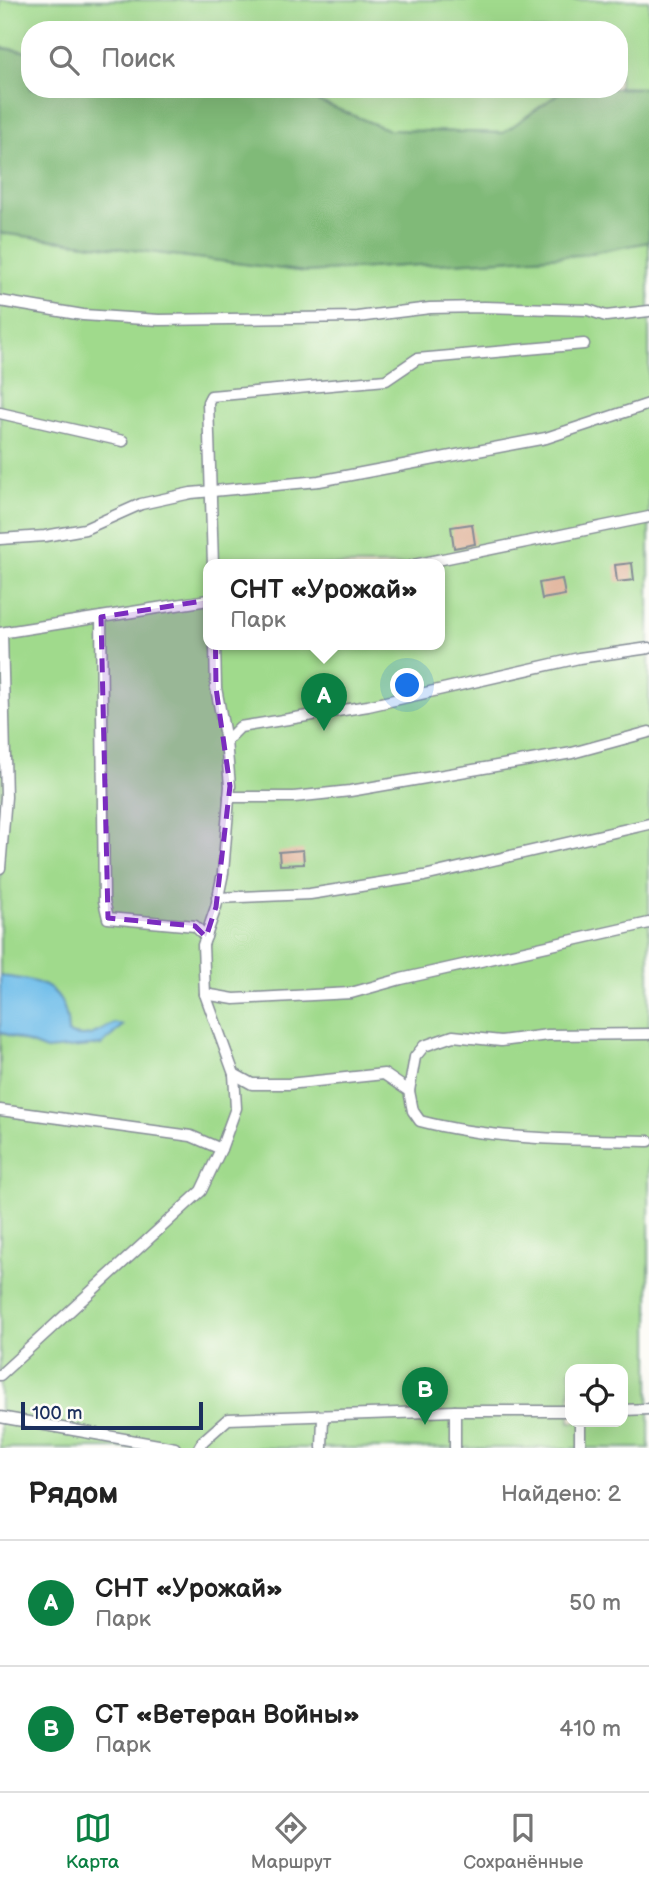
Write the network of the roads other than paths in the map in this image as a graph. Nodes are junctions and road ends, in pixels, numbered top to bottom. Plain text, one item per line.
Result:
1 (0, 301) edge
2 (649, 311) edge
3 (584, 344) dead end
4 (649, 404) edge
5 (0, 413) edge
6 (123, 441) dead end
7 (211, 492) junction
8 (649, 517) edge
9 (0, 539) edge
10 (213, 559) edge
11 (442, 559) edge
12 (203, 601) edge
13 (101, 617) junction
14 (1, 633) edge
15 (649, 648) edge
16 (215, 650) edge
17 (649, 732) edge
18 (226, 741) junction
19 (229, 797) junction
20 (649, 824) edge
21 (0, 868) edge
22 (217, 898) junction
23 (649, 923) edge
24 (206, 937) junction
25 (205, 994) junction
26 (649, 1034) edge
27 (234, 1074) junction
28 (409, 1091) junction
29 (0, 1110) edge
30 (649, 1141) edge
31 (221, 1149) junction
32 (0, 1375) edge
33 (649, 1409) edge
34 (628, 1410) edge
35 (455, 1411) junction
36 (565, 1411) edge
37 (0, 1417) edge
38 (323, 1417) junction
39 (580, 1427) edge
40 (175, 1448) edge
41 (199, 1448) edge
42 (322, 1448) edge
43 (455, 1448) edge
44 (580, 1448) edge

1 - 2 street
3 - 7 street
4 - 7 street
5 - 6 street
7 - 9 street
7 - 10 street
8 - 11 street
12 - 13 street
13 - 14 street
13 - 24 street
14 - 21 street
15 - 18 street
16 - 18 street
17 - 19 street
18 - 19 street
19 - 22 street
20 - 22 street
22 - 24 street
23 - 25 street
24 - 25 street
25 - 27 street
26 - 28 street
27 - 28 street
27 - 31 street
28 - 30 street
29 - 31 street
31 - 32 street
33 - 34 street
35 - 36 street
35 - 38 street
35 - 43 street
37 - 40 street
38 - 41 street
38 - 42 street
39 - 44 street

